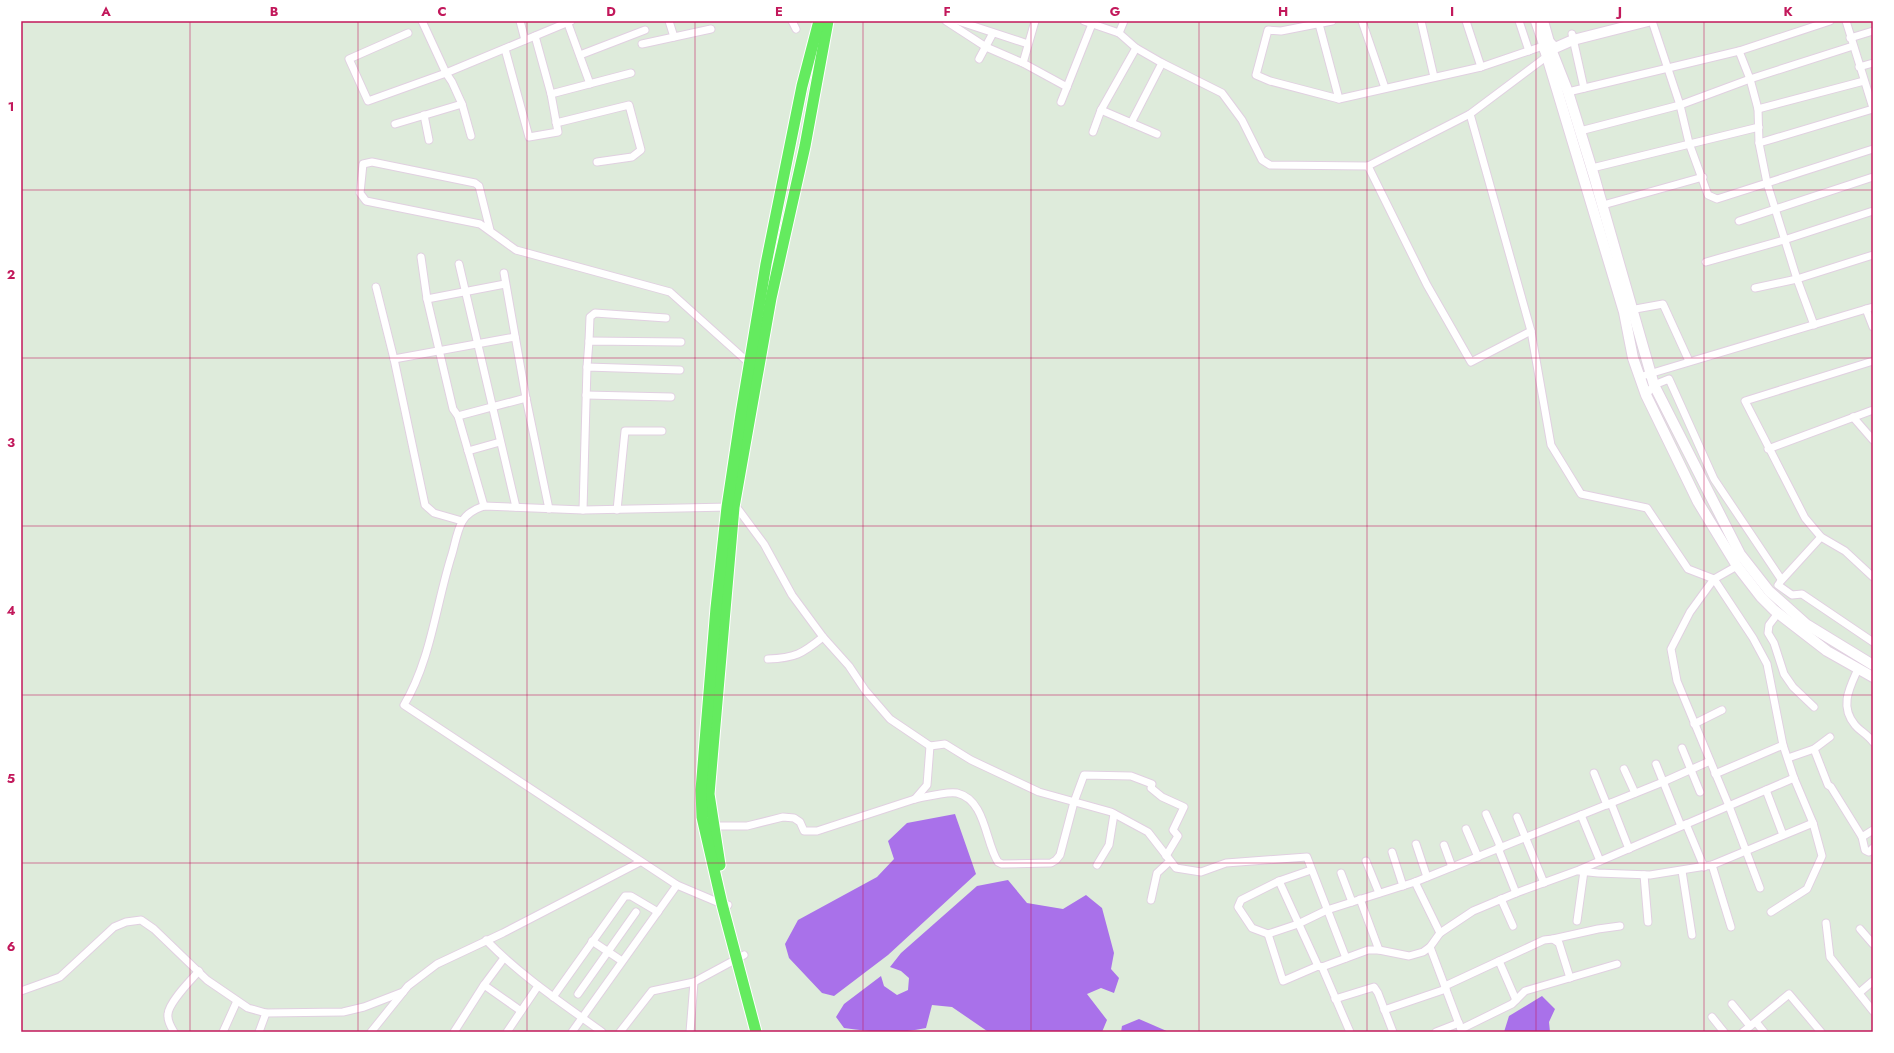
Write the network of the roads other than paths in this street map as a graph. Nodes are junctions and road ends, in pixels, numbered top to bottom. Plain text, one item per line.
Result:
1 (422, 21) edge
2 (520, 21) edge
3 (568, 21) edge
4 (669, 21) edge
5 (792, 21) edge
6 (819, 21) edge
7 (828, 21) edge
8 (946, 21) edge
9 (958, 21) edge
10 (1034, 21) edge
11 (1084, 21) edge
12 (1124, 21) edge
13 (1330, 21) edge
14 (1362, 21) edge
15 (1421, 21) edge
16 (1466, 21) edge
17 (1520, 21) edge
18 (1536, 21) edge
19 (1543, 21) edge
20 (1621, 21) edge
21 (1648, 21) edge
22 (1652, 21) edge
23 (1830, 21) edge
24 (1846, 21) edge
25 (1092, 24) junction
26 (1319, 24) junction
27 (711, 29) dead end
28 (796, 29) dead end
29 (645, 30) dead end
30 (1873, 31) edge
31 (408, 32) dead end
32 (993, 33) junction
33 (1119, 33) junction
34 (535, 36) junction
35 (674, 37) junction
36 (1573, 37) junction
37 (1850, 38) junction
38 (525, 40) junction
39 (642, 44) dead end
40 (1028, 44) junction
41 (1854, 46) junction
42 (986, 47) junction
43 (1548, 47) junction
44 (1136, 48) junction
45 (505, 49) junction
46 (1529, 51) junction
47 (1739, 51) junction
48 (580, 54) junction
49 (979, 59) dead end
50 (1023, 63) junction
51 (1162, 63) junction
52 (1873, 63) edge
53 (1480, 67) junction
54 (1859, 67) junction
55 (1668, 68) junction
56 (446, 73) junction
57 (630, 73) dead end
58 (1434, 77) junction
59 (1750, 79) junction
60 (1864, 81) junction
61 (590, 84) junction
62 (1067, 87) junction
63 (1385, 88) junction
64 (1584, 88) junction
65 (1568, 92) junction
66 (551, 94) junction
67 (1339, 99) junction
68 (1061, 102) dead end
69 (462, 104) junction
70 (1680, 106) junction
71 (1872, 106) edge
72 (1758, 109) junction
73 (1101, 110) junction
74 (1470, 114) junction
75 (424, 115) junction
76 (556, 123) junction
77 (1131, 123) junction
78 (395, 124) dead end
79 (1758, 127) junction
80 (1580, 131) junction
81 (1092, 132) dead end
82 (1157, 134) dead end
83 (472, 136) dead end
84 (429, 140) dead end
85 (1689, 143) junction
86 (1759, 143) junction
87 (1873, 149) edge
88 (597, 162) dead end
89 (1368, 166) junction
90 (1592, 168) junction
91 (1703, 177) junction
92 (1873, 177) edge
93 (1767, 183) junction
94 (1603, 206) junction
95 (1776, 210) junction
96 (1873, 211) edge
97 (1739, 220) dead end
98 (490, 230) junction
99 (1784, 240) junction
100 (1873, 255) edge
101 (421, 257) dead end
102 (1706, 262) dead end
103 (459, 264) dead end
104 (504, 273) dead end
105 (1797, 279) junction
106 (505, 284) junction
107 (376, 287) dead end
108 (1755, 288) dead end
109 (464, 292) junction
110 (427, 299) junction
111 (1870, 308) edge
112 (1628, 311) junction
113 (666, 318) dead end
114 (1814, 324) junction
115 (1873, 327) edge
116 (1531, 331) junction
117 (515, 337) junction
118 (589, 341) junction
119 (681, 342) dead end
120 (477, 344) junction
121 (440, 351) junction
122 (394, 359) junction
123 (1873, 360) edge
124 (1689, 361) junction
125 (750, 363) junction
126 (587, 367) junction
127 (680, 370) dead end
128 (1650, 373) junction
129 (1639, 377) junction
130 (1654, 385) junction
131 (1646, 395) junction
132 (586, 396) junction
133 (671, 397) dead end
134 (526, 398) junction
135 (492, 406) junction
136 (1873, 410) edge
137 (458, 416) junction
138 (1852, 417) junction
139 (662, 431) dead end
140 (1873, 440) edge
141 (500, 442) junction
142 (1768, 449) junction
143 (468, 451) junction
144 (484, 506) junction
145 (516, 507) junction
146 (732, 507) junction
147 (549, 509) junction
148 (584, 510) junction
149 (617, 510) junction
150 (462, 521) junction
151 (1822, 537) junction
152 (1737, 566) junction
153 (1873, 577) edge
154 (1714, 579) junction
155 (1780, 582) junction
156 (1769, 590) junction
157 (1778, 613) junction
158 (823, 637) junction
159 (1873, 642) edge
160 (768, 659) dead end
161 (1873, 665) edge
162 (1858, 669) junction
163 (1873, 677) edge
164 (1814, 707) dead end
165 (1722, 710) dead end
166 (1694, 724) junction
167 (1830, 737) dead end
168 (1872, 740) edge
169 (1783, 745) junction
170 (930, 746) junction
171 (1682, 748) dead end
172 (1814, 749) junction
173 (1788, 758) junction
174 (1710, 761) junction
175 (1656, 764) dead end
176 (1624, 769) dead end
177 (1691, 770) junction
178 (1594, 773) dead end
179 (1715, 774) junction
180 (1794, 778) junction
181 (1663, 782) junction
182 (1766, 790) junction
183 (1700, 792) dead end
184 (1635, 793) junction
185 (914, 799) junction
186 (1074, 802) junction
187 (1609, 804) junction
188 (1729, 806) junction
189 (1114, 814) junction
190 (1486, 814) dead end
191 (1581, 815) junction
192 (1517, 817) dead end
193 (1813, 823) junction
194 (1683, 825) junction
195 (714, 826) junction
196 (1466, 829) dead end
197 (1873, 830) edge
198 (1783, 835) junction
199 (1526, 837) junction
200 (1862, 837) junction
201 (1416, 844) dead end
202 (1444, 845) dead end
203 (1499, 848) junction
204 (1629, 848) junction
205 (1873, 848) edge
206 (1746, 850) junction
207 (1392, 852) dead end
208 (1478, 857) junction
209 (1168, 859) junction
210 (1366, 861) dead end
211 (1600, 861) junction
212 (640, 862) junction
213 (1097, 865) dead end
214 (1708, 866) junction
215 (1452, 867) junction
216 (1311, 870) junction
217 (1581, 871) junction
218 (1682, 871) junction
219 (1340, 873) dead end
220 (1644, 875) junction
221 (1427, 877) junction
222 (1279, 881) junction
223 (1415, 882) junction
224 (1544, 883) junction
225 (677, 885) junction
226 (1403, 886) junction
227 (1760, 888) dead end
228 (1379, 893) junction
229 (1516, 893) junction
230 (1360, 899) junction
231 (1501, 899) junction
232 (1151, 900) dead end
233 (1352, 902) junction
234 (725, 905) junction
235 (1326, 910) junction
236 (636, 912) dead end
237 (658, 912) junction
238 (1771, 912) dead end
239 (1577, 921) dead end
240 (1648, 922) dead end
241 (1298, 924) junction
242 (1826, 924) dead end
243 (1513, 926) dead end
244 (1620, 926) dead end
245 (1731, 927) dead end
246 (1860, 929) dead end
247 (1440, 933) junction
248 (1268, 934) junction
249 (1692, 935) dead end
250 (1553, 939) junction
251 (486, 940) junction
252 (592, 941) junction
253 (1873, 944) edge
254 (1430, 947) junction
255 (1379, 950) junction
256 (608, 952) junction
257 (741, 956) junction
258 (504, 958) junction
259 (1346, 958) junction
260 (622, 961) junction
261 (1499, 961) junction
262 (1617, 964) dead end
263 (1320, 966) junction
264 (199, 971) junction
265 (1570, 978) junction
266 (1873, 981) edge
267 (694, 982) junction
268 (484, 985) junction
269 (538, 986) junction
270 (1445, 987) junction
271 (21, 991) edge
272 (403, 992) junction
273 (1859, 993) junction
274 (578, 994) dead end
275 (553, 997) junction
276 (1335, 998) junction
277 (1516, 1000) junction
278 (237, 1001) junction
279 (1732, 1004) dead end
280 (1384, 1010) junction
281 (521, 1011) junction
282 (1873, 1011) edge
283 (266, 1013) junction
284 (1712, 1017) dead end
285 (583, 1018) junction
286 (1753, 1024) junction
287 (1460, 1028) edge
288 (174, 1032) edge
289 (223, 1032) edge
290 (259, 1032) edge
291 (371, 1032) edge
292 (454, 1032) edge
293 (507, 1032) edge
294 (572, 1032) edge
295 (602, 1032) edge
296 (620, 1032) edge
297 (690, 1032) edge
298 (756, 1032) edge
299 (760, 1032) edge
300 (1350, 1032) edge
301 (1393, 1032) edge
302 (1436, 1032) edge
303 (1724, 1032) edge
304 (1743, 1032) edge
305 (1764, 1032) edge
306 (1821, 1032) edge

1 - 56 street
2 - 38 street
3 - 34 street
3 - 48 street
4 - 35 street
5 - 28 street
6 - 125 main road
7 - 146 main road
8 - 42 street
9 - 32 street
10 - 40 street
11 - 25 street
12 - 33 street
13 - 26 street
14 - 63 street
15 - 58 street
16 - 53 street
17 - 46 street
18 - 43 main road
19 - 43 main road
20 - 36 main road
21 - 36 main road
22 - 55 street
23 - 47 street
24 - 37 street
25 - 33 street
25 - 62 street
26 - 67 street
26 - 67 street
27 - 35 street
29 - 48 street
30 - 37 street
31 - 56 street
32 - 40 street
32 - 42 street
33 - 44 street
34 - 38 street
34 - 66 street
35 - 39 street
36 - 43 main road
36 - 64 street
37 - 41 street
38 - 45 street
40 - 50 street
41 - 54 street
41 - 59 street
42 - 49 street
42 - 50 street
43 - 46 street
43 - 65 main road
43 - 74 street
43 - 112 main road
44 - 51 street
44 - 73 street
45 - 56 street
45 - 76 street
46 - 53 street
47 - 55 street
47 - 59 street
48 - 61 street
50 - 62 street
51 - 77 street
51 - 89 street
52 - 54 street
53 - 58 street
54 - 60 street
55 - 64 street
55 - 70 street
56 - 69 street
57 - 61 street
58 - 63 street
59 - 70 street
59 - 72 street
60 - 71 street
60 - 72 street
61 - 66 street
62 - 68 street
63 - 67 street
64 - 65 street
65 - 80 main road
66 - 76 street
69 - 75 street
69 - 83 street
70 - 80 street
70 - 85 street
71 - 86 street
72 - 79 street
73 - 77 street
73 - 81 street
74 - 89 street
74 - 116 street
75 - 78 street
75 - 84 street
76 - 88 street
77 - 82 street
79 - 85 street
79 - 86 street
80 - 90 main road
85 - 90 street
85 - 91 street
86 - 93 street
87 - 93 street
89 - 116 street
90 - 94 main road
91 - 93 street
91 - 94 street
92 - 95 street
93 - 95 street
94 - 112 main road
95 - 97 street
95 - 99 street
96 - 99 street
98 - 98 street
98 - 125 street
99 - 102 street
99 - 105 street
100 - 105 street
101 - 110 street
103 - 109 street
104 - 106 street
105 - 108 street
105 - 114 street
106 - 109 street
106 - 117 street
107 - 122 street
109 - 110 street
109 - 120 street
110 - 121 street
111 - 114 street
111 - 115 street
112 - 124 street
112 - 128 main road
112 - 129 main road
113 - 118 street
114 - 124 street
116 - 154 street
117 - 120 street
117 - 134 street
118 - 119 street
118 - 126 street
120 - 121 street
120 - 135 street
121 - 122 street
121 - 137 street
122 - 150 street
123 - 142 street
124 - 128 street
125 - 146 main road
126 - 127 street
126 - 132 street
128 - 129 street
128 - 130 main road
129 - 131 main road
130 - 131 street
130 - 155 street
130 - 156 main road
131 - 152 main road
132 - 133 street
132 - 148 street
134 - 135 street
134 - 147 street
135 - 137 street
135 - 141 street
136 - 138 street
137 - 143 street
138 - 140 street
138 - 142 street
139 - 149 street
141 - 143 street
141 - 145 street
142 - 151 street
143 - 144 street
144 - 145 street
144 - 150 street
145 - 147 street
146 - 149 street
146 - 158 street
146 - 195 main road
146 - 234 main road
147 - 148 street
148 - 149 street
150 - 212 street
151 - 153 street
151 - 155 street
152 - 154 street
152 - 157 main road
154 - 166 street
154 - 169 street
155 - 156 street
155 - 159 street
156 - 161 main road
157 - 162 main road
157 - 164 street
158 - 160 street
158 - 170 street
162 - 163 main road
162 - 168 street
165 - 166 street
166 - 174 street
167 - 172 street
169 - 173 street
169 - 179 street
170 - 185 street
170 - 186 street
171 - 177 street
172 - 173 street
172 - 200 street
173 - 180 street
174 - 177 street
174 - 179 street
175 - 181 street
176 - 184 street
177 - 181 street
177 - 183 street
178 - 187 street
179 - 188 street
180 - 182 street
180 - 193 street
181 - 184 street
181 - 194 street
182 - 188 street
182 - 198 street
184 - 187 street
185 - 186 street
185 - 195 street
186 - 189 street
186 - 209 street
187 - 191 street
187 - 204 street
188 - 194 street
188 - 206 street
189 - 209 street
189 - 213 street
190 - 203 street
191 - 199 street
191 - 211 street
192 - 199 street
193 - 198 street
193 - 238 street
194 - 204 street
194 - 214 street
195 - 234 main road
196 - 208 street
197 - 200 street
198 - 206 street
199 - 203 street
199 - 224 street
200 - 205 street
201 - 221 street
202 - 215 street
203 - 208 street
203 - 229 street
204 - 211 street
206 - 214 street
206 - 227 street
207 - 226 street
208 - 215 street
209 - 216 street
209 - 232 street
210 - 228 street
211 - 217 street
212 - 225 street
212 - 251 street
214 - 218 street
214 - 245 street
215 - 221 street
216 - 222 street
216 - 235 street
217 - 220 street
217 - 224 street
217 - 239 street
218 - 220 street
218 - 249 street
219 - 233 street
220 - 240 street
221 - 223 street
222 - 241 street
222 - 248 street
223 - 226 street
223 - 247 street
224 - 229 street
225 - 234 street
225 - 237 street
226 - 228 street
228 - 230 street
229 - 231 street
230 - 233 street
230 - 255 street
231 - 243 street
231 - 247 street
233 - 235 street
234 - 257 main road
235 - 241 street
235 - 259 street
236 - 256 street
237 - 252 street
237 - 260 street
241 - 248 street
241 - 263 street
242 - 273 street
244 - 250 street
246 - 253 street
247 - 254 street
248 - 263 street
250 - 261 street
250 - 265 street
251 - 258 street
251 - 272 street
252 - 256 street
252 - 275 street
254 - 255 street
254 - 270 street
255 - 259 street
256 - 260 street
256 - 274 street
257 - 267 street
257 - 298 main road
257 - 299 main road
258 - 268 street
258 - 269 street
259 - 263 street
260 - 285 street
261 - 270 street
261 - 277 street
262 - 265 street
263 - 276 street
264 - 271 street
264 - 278 street
264 - 288 street
265 - 277 street
266 - 273 street
267 - 296 street
267 - 297 street
268 - 281 street
268 - 292 street
269 - 275 street
269 - 281 street
270 - 280 street
270 - 287 street
272 - 283 street
272 - 291 street
273 - 282 street
275 - 285 street
276 - 280 street
276 - 300 street
277 - 287 street
278 - 283 street
278 - 289 street
279 - 286 street
280 - 301 street
281 - 293 street
283 - 290 street
284 - 303 street
285 - 294 street
285 - 295 street
286 - 304 street
286 - 305 street
286 - 306 street
287 - 302 street

